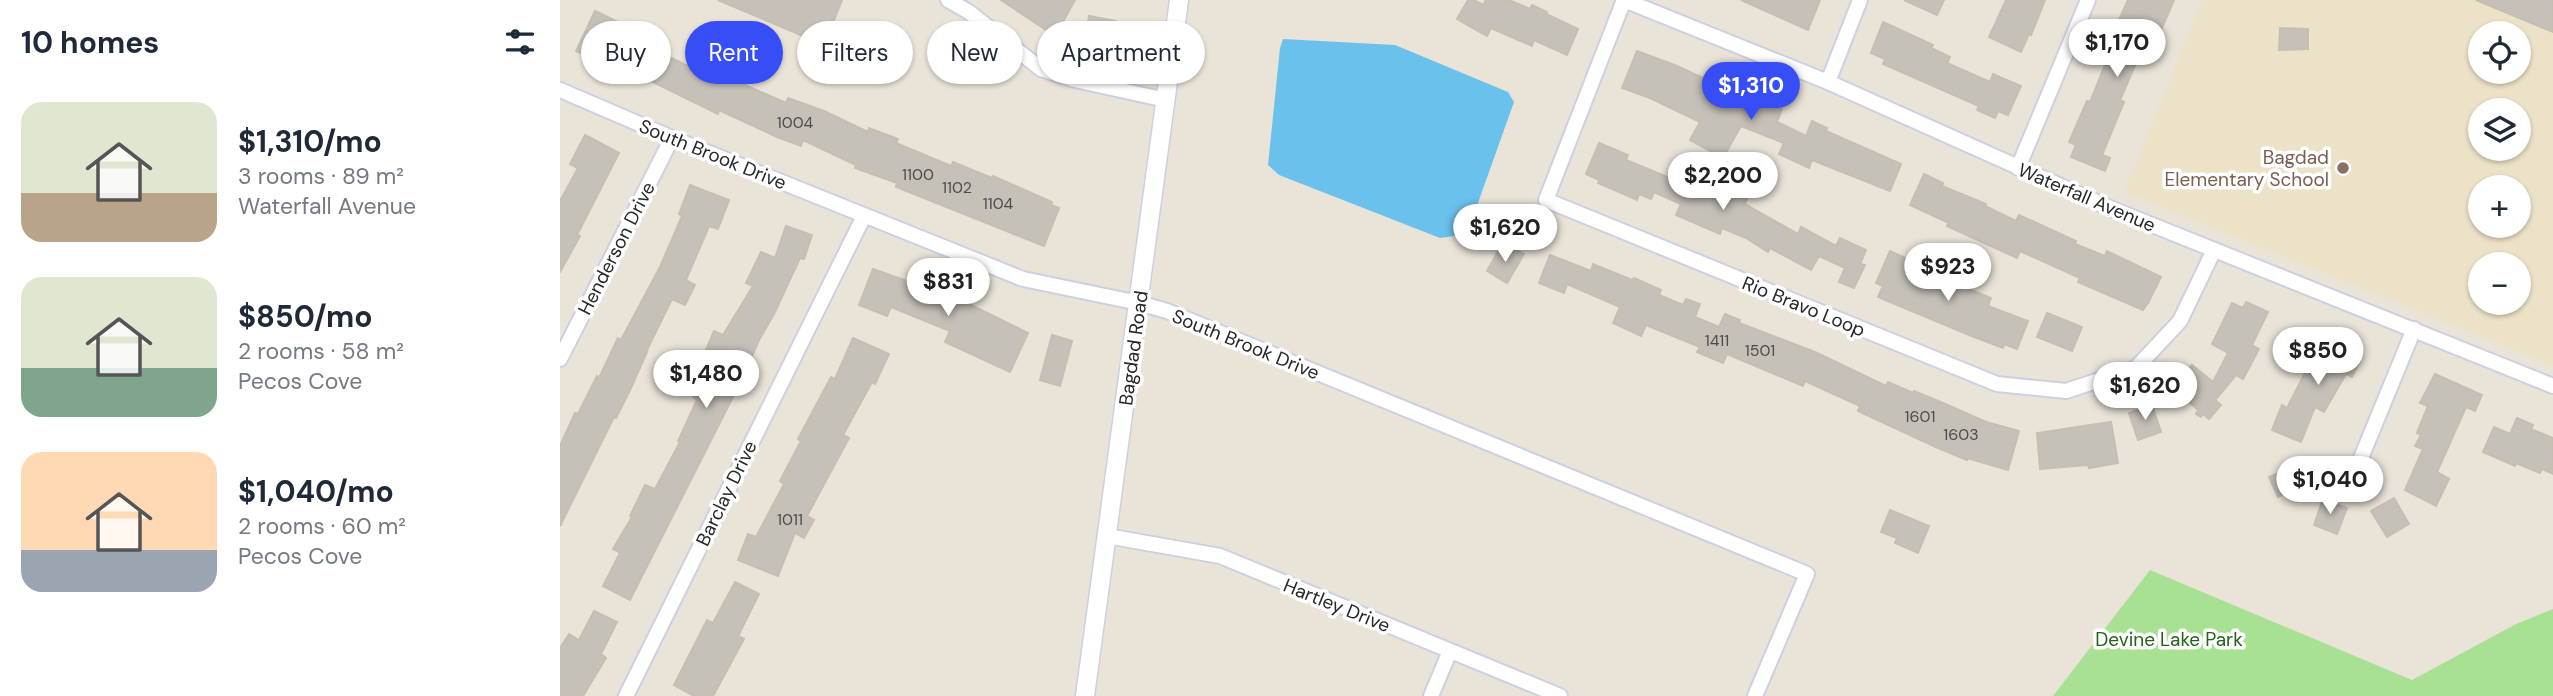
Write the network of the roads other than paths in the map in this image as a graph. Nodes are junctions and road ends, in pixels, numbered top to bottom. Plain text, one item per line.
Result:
1 (948, 0) edge
2 (1179, 0) edge
3 (1624, 0) edge
4 (1860, 0) edge
5 (2088, 0) edge
6 (1828, 82) junction
7 (560, 90) edge
8 (1166, 100) junction
9 (673, 138) junction
10 (2018, 168) junction
11 (864, 216) junction
12 (2214, 250) junction
13 (1139, 303) junction
14 (2414, 329) junction
15 (560, 359) edge
16 (2553, 386) edge
17 (2361, 458) dead end
18 (1107, 536) junction
19 (1450, 651) junction
20 (626, 696) edge
21 (1085, 696) edge
22 (1432, 696) edge
23 (1560, 696) edge
24 (1755, 696) edge

1 - 8 street
2 - 8 street, Bagdad Road
3 - 6 street, Waterfall Avenue
3 - 12 street, Rio Bravo Loop
4 - 6 street
5 - 10 street
6 - 10 street, Waterfall Avenue
7 - 9 street, South Brook Drive
8 - 13 street, Bagdad Road
9 - 11 street, South Brook Drive
9 - 15 street, Henderson Drive
10 - 12 street, Waterfall Avenue
11 - 13 street, South Brook Drive
11 - 20 street, Barclay Drive
12 - 14 street, Waterfall Avenue
13 - 18 street, Bagdad Road
13 - 24 street, South Brook Drive
14 - 16 street, Waterfall Avenue
14 - 17 street
18 - 19 street, Hartley Drive
18 - 21 street, Bagdad Road
19 - 22 street
19 - 23 street, Hartley Drive

